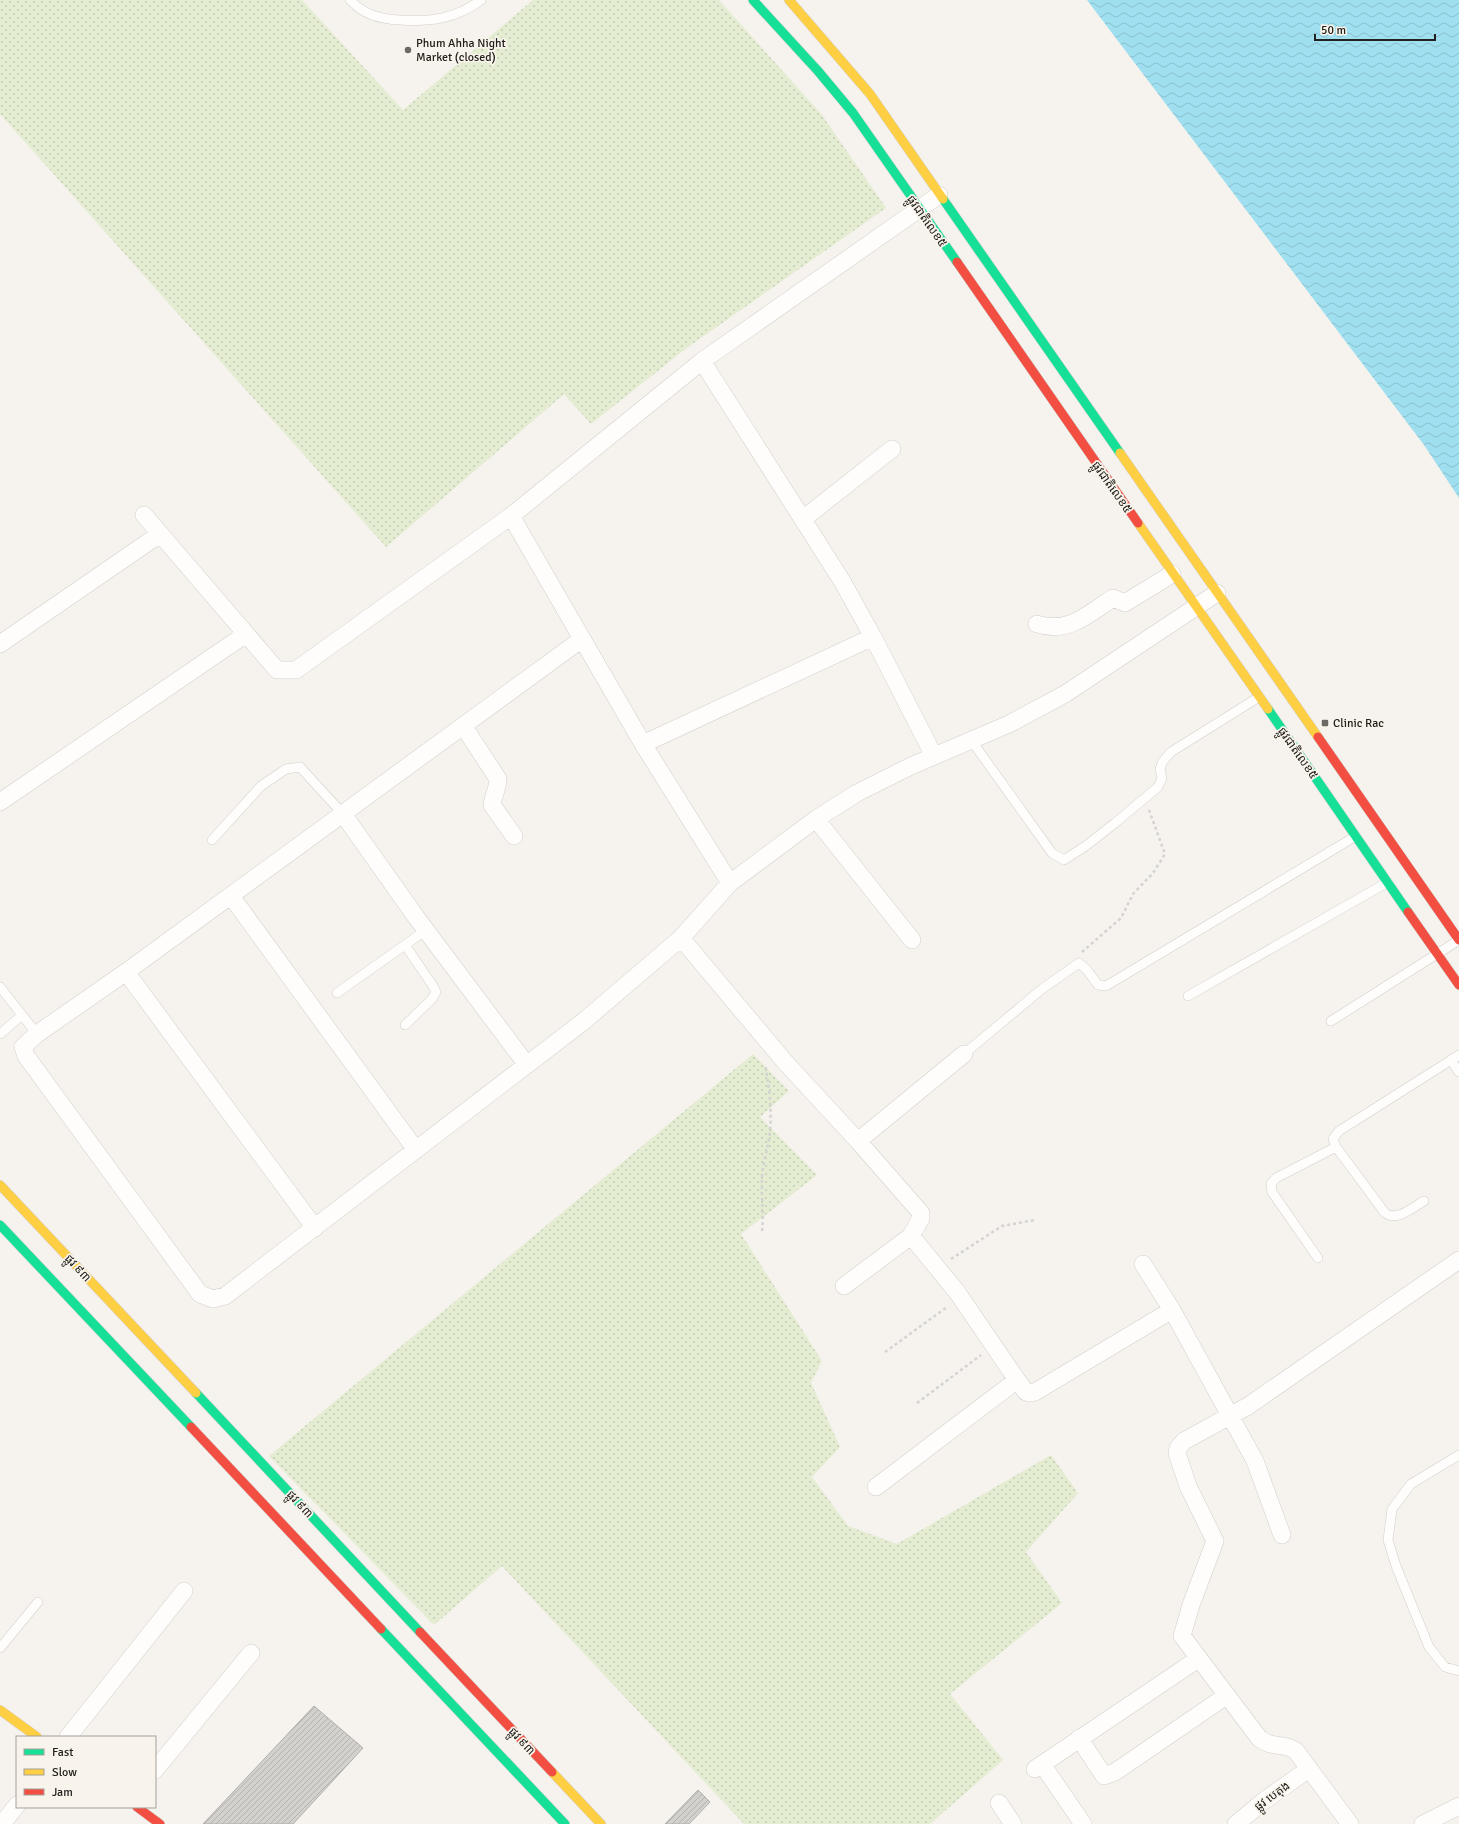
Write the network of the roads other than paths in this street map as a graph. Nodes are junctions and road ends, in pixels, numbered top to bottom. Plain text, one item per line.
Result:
1 (350, 0) edge
2 (481, 0) edge
3 (753, 0) edge
4 (789, 0) edge
5 (939, 195) junction
6 (919, 209) junction
7 (702, 361) junction
8 (892, 449) dead end
9 (144, 515) dead end
10 (511, 516) junction
11 (803, 519) junction
12 (160, 534) junction
13 (1172, 574) junction
14 (1216, 593) junction
15 (1195, 608) junction
16 (1037, 624) dead end
17 (246, 634) junction
18 (874, 636) junction
19 (582, 638) junction
20 (0, 644) edge
21 (1259, 697) junction
22 (464, 727) junction
23 (971, 740) junction
24 (642, 744) junction
25 (934, 756) junction
26 (0, 802) edge
27 (343, 814) junction
28 (816, 819) junction
29 (514, 836) dead end
30 (1356, 836) junction
31 (212, 840) dead end
32 (1388, 882) junction
33 (730, 883) junction
34 (231, 896) junction
35 (426, 930) junction
36 (681, 938) junction
37 (912, 940) dead end
38 (1459, 940) edge
39 (405, 945) junction
40 (1437, 953) junction
41 (126, 972) junction
42 (1459, 985) edge
43 (1, 992) edge
44 (337, 993) dead end
45 (1188, 996) dead end
46 (22, 1015) junction
47 (1331, 1021) dead end
48 (405, 1025) dead end
49 (0, 1034) edge
50 (37, 1034) junction
51 (964, 1054) joint
52 (1455, 1058) edge
53 (527, 1065) junction
54 (1459, 1072) edge
55 (858, 1141) junction
56 (1336, 1147) junction
57 (416, 1150) junction
58 (0, 1185) edge
59 (1424, 1201) dead end
60 (0, 1224) edge
61 (315, 1228) junction
62 (911, 1236) junction
63 (1318, 1258) dead end
64 (1459, 1260) edge
65 (1144, 1264) dead end
66 (844, 1286) dead end
67 (1172, 1310) junction
68 (1017, 1380) junction
69 (1231, 1416) junction
70 (1456, 1456) edge
71 (1459, 1466) edge
72 (876, 1487) dead end
73 (1282, 1535) dead end
74 (184, 1591) dead end
75 (38, 1602) dead end
76 (0, 1648) edge
77 (251, 1653) dead end
78 (1198, 1659) junction
79 (1459, 1671) edge
80 (1226, 1696) junction
81 (0, 1710) edge
82 (36, 1736) edge
83 (69, 1736) edge
84 (1079, 1738) junction
85 (156, 1769) edge
86 (1309, 1769) junction
87 (999, 1803) dead end
88 (16, 1806) edge
89 (1459, 1806) edge
90 (137, 1808) edge
91 (2, 1824) edge
92 (160, 1824) edge
93 (565, 1824) edge
94 (601, 1824) edge
95 (1013, 1824) edge
96 (1083, 1824) edge
97 (1236, 1824) edge
98 (1350, 1824) edge
99 (1422, 1824) edge

1 - 2 lane
3 - 6 main road, ផ្លូវជាតិលេខ៥
4 - 5 main road, ផ្លូវជាតិលេខ៥
5 - 6 street
5 - 14 main road, ផ្លូវជាតិលេខ៥
6 - 7 street
6 - 13 main road, ផ្លូវជាតិលេខ៥
7 - 10 street
7 - 11 street
8 - 11 street
9 - 12 street
10 - 17 street
10 - 19 street
11 - 18 street
12 - 17 street
12 - 20 street
13 - 15 main road, ផ្លូវជាតិលេខ៥
13 - 16 street
14 - 15 street
14 - 38 main road, ផ្លូវជាតិលេខ៥
15 - 21 main road, ផ្លូវជាតិលេខ៥
15 - 23 street
17 - 26 street
18 - 24 street
18 - 25 street
19 - 22 street
19 - 24 street
21 - 23 lane
21 - 30 main road, ផ្លូវជាតិលេខ៥
22 - 27 street
22 - 29 street
23 - 25 street
24 - 33 street
25 - 28 street
27 - 31 lane
27 - 34 street
27 - 35 street
28 - 33 street
28 - 37 street
30 - 32 main road, ផ្លូវជាតិលេខ៥
30 - 51 lane
32 - 40 main road, ផ្លូវជាតិលេខ៥
32 - 45 lane
33 - 36 street
34 - 41 street
34 - 57 street
35 - 39 lane
35 - 53 street
36 - 53 street
36 - 55 street
38 - 40 lane
39 - 44 lane
39 - 48 lane
40 - 42 main road, ផ្លូវជាតិលេខ៥
40 - 47 lane
41 - 50 street
41 - 61 street
43 - 46 lane
46 - 49 lane
46 - 50 lane
50 - 61 street
51 - 55 street
52 - 54 lane
52 - 56 lane
53 - 57 street
55 - 62 street
56 - 59 lane
56 - 63 lane
57 - 61 street
58 - 94 main road, ផ្លូវ ៩៣
60 - 93 main road
62 - 66 street
62 - 68 street
64 - 69 street
65 - 67 street
67 - 68 street
67 - 69 street
68 - 72 street
69 - 73 street
69 - 78 street
70 - 71 lane
70 - 79 lane
74 - 83 street
75 - 76 lane
77 - 85 street
78 - 80 street
78 - 84 street
80 - 84 street
80 - 86 street
81 - 82 main road
84 - 96 street
86 - 97 street, ផ្លូវ បេតុង
86 - 98 street
87 - 95 street
88 - 91 street
89 - 99 street
90 - 92 main road

